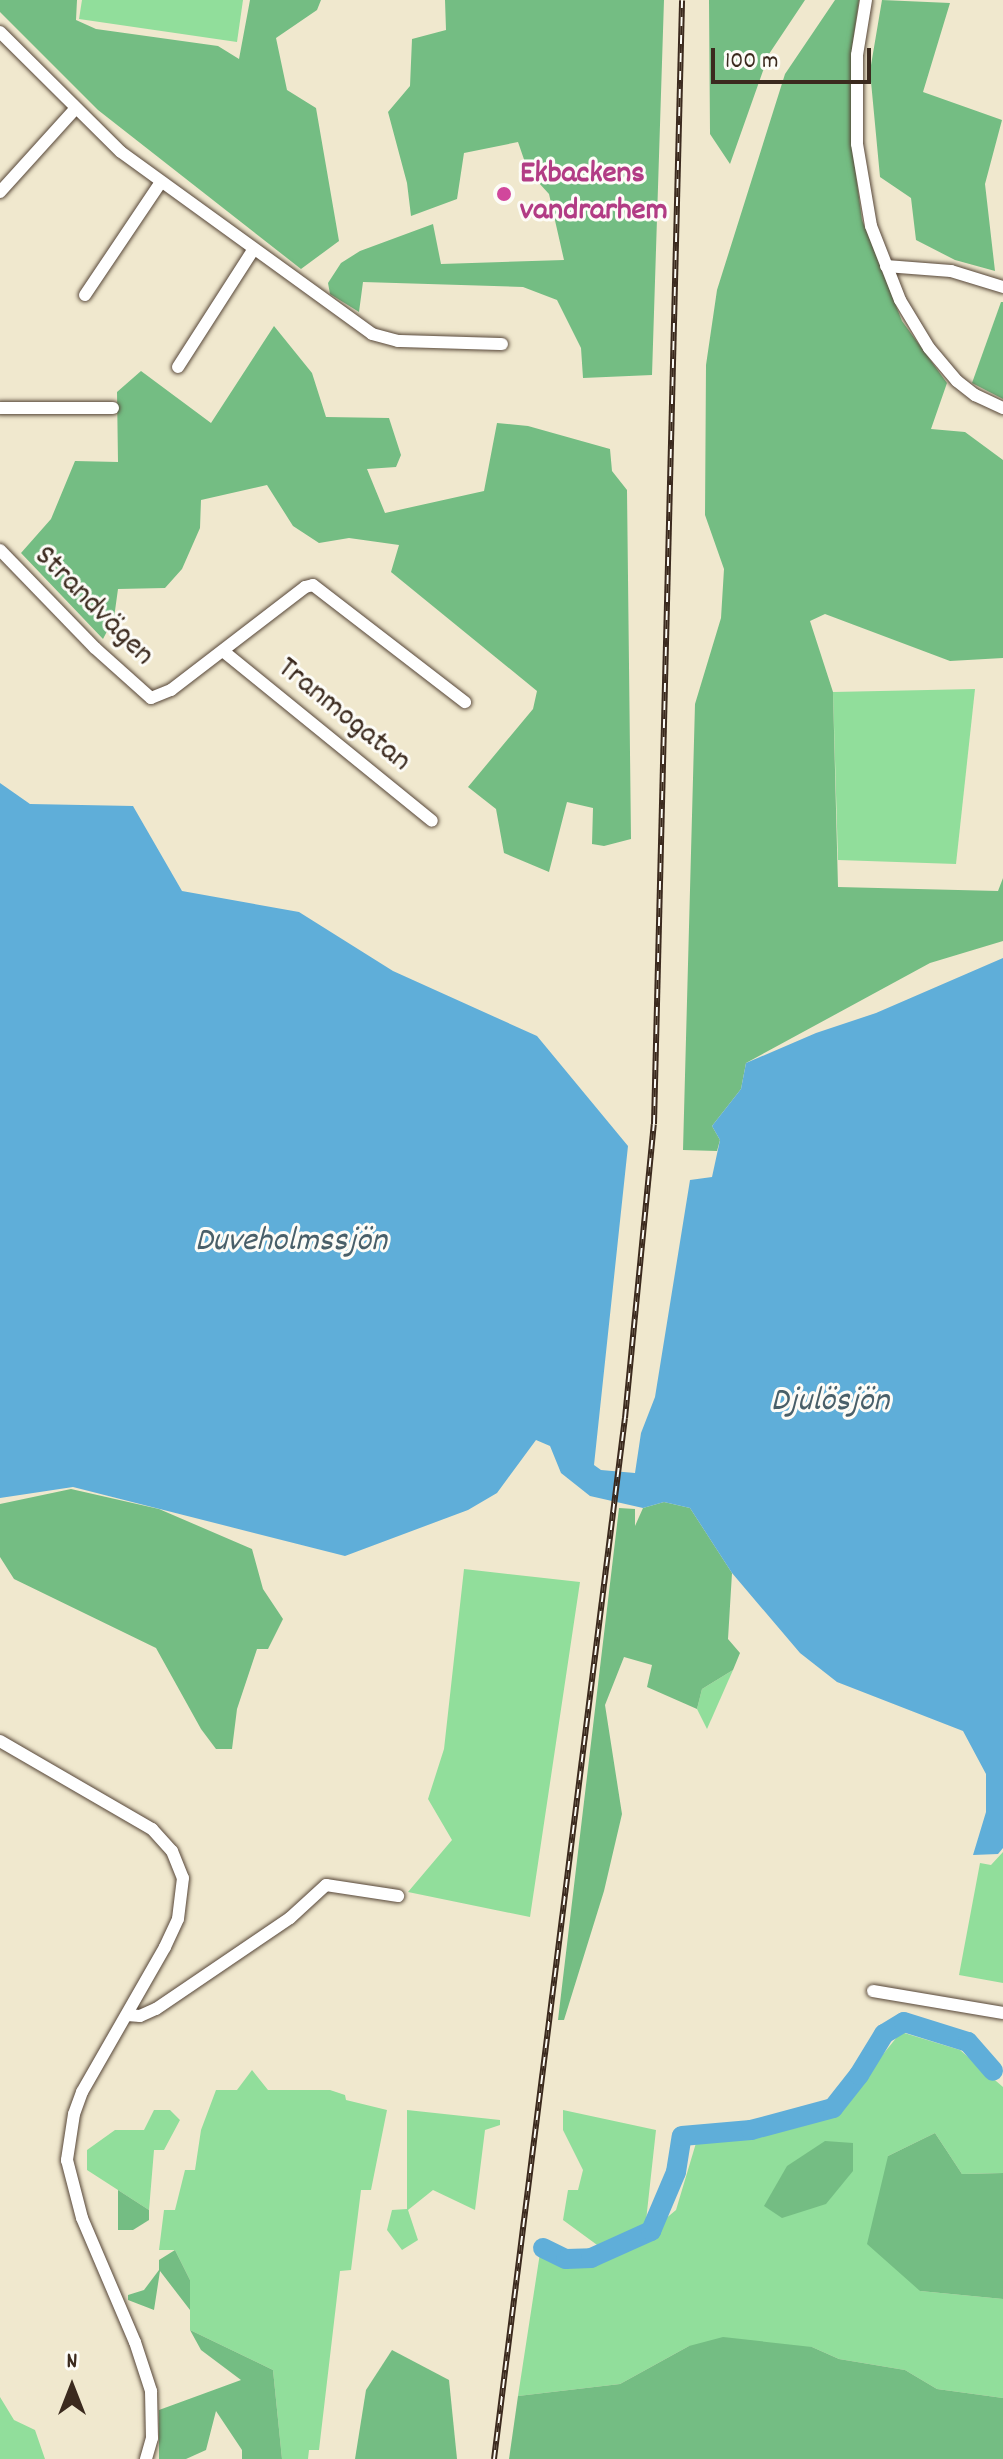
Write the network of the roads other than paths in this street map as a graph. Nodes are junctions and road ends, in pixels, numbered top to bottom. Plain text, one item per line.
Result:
1 (866, 0) edge
2 (0, 32) edge
3 (76, 108) junction
4 (161, 182) junction
5 (0, 192) edge
6 (253, 250) junction
7 (886, 266) junction
8 (1003, 287) edge
9 (85, 295) dead end
10 (502, 344) dead end
11 (178, 367) dead end
12 (0, 408) edge
13 (113, 408) dead end
14 (1003, 408) edge
15 (0, 550) edge
16 (223, 651) junction
17 (465, 702) dead end
18 (432, 821) dead end
19 (0, 1741) edge
20 (398, 1896) dead end
21 (873, 1991) dead end
22 (1003, 2013) edge
23 (127, 2015) junction
24 (146, 2459) edge

1 - 7 street
2 - 3 street
3 - 4 street
3 - 5 street
4 - 6 street
4 - 9 street
6 - 10 street
6 - 11 street
7 - 8 street
7 - 14 street
12 - 13 street
15 - 16 street, Strandvägen
16 - 17 street
16 - 18 street, Tranmogatan
19 - 23 street
20 - 23 street
21 - 22 street
23 - 24 street

